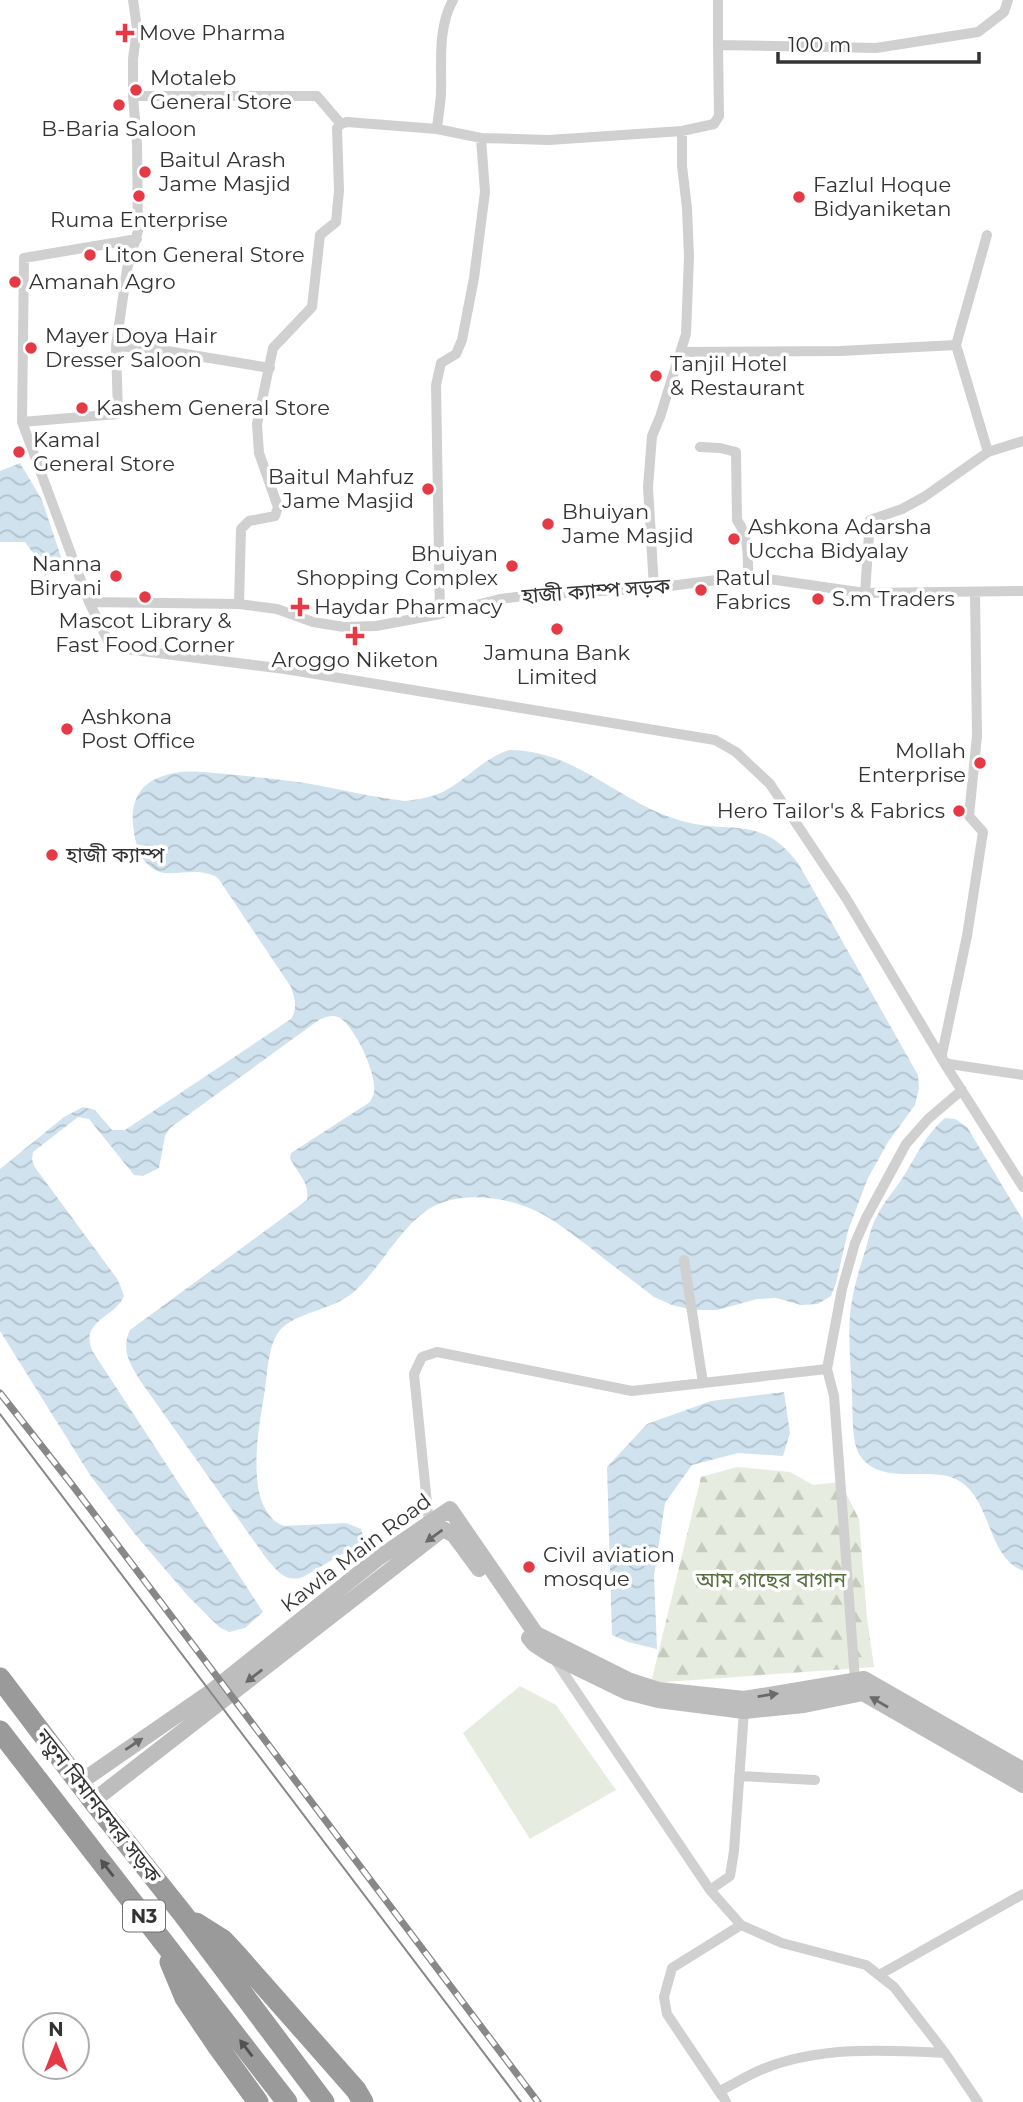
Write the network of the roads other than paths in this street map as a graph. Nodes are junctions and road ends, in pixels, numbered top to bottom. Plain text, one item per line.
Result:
1 (133, 0) edge
2 (453, 0) edge
3 (718, 0) edge
4 (1008, 0) edge
5 (718, 45) junction
6 (133, 96) junction
7 (341, 124) junction
8 (437, 129) junction
9 (682, 131) junction
10 (481, 138) junction
11 (987, 235) dead end
12 (137, 239) junction
13 (956, 345) junction
14 (116, 346) junction
15 (681, 352) junction
16 (270, 368) junction
17 (22, 422) junction
18 (1023, 441) edge
19 (700, 447) dead end
20 (988, 452) junction
21 (748, 576) junction
22 (654, 588) junction
23 (1023, 591) edge
24 (975, 592) junction
25 (865, 593) junction
26 (89, 602) junction
27 (239, 604) junction
28 (440, 614) junction
29 (943, 1061) junction
30 (1023, 1075) edge
31 (962, 1090) junction
32 (1023, 1187) edge
33 (684, 1260) dead end
34 (827, 1369) junction
35 (703, 1383) junction
36 (429, 1523) junction
37 (551, 1655) junction
38 (0, 1678) edge
39 (855, 1680) junction
40 (744, 1711) junction
41 (0, 1731) edge
42 (1023, 1770) edge
43 (739, 1776) junction
44 (815, 1780) dead end
45 (79, 1783) junction
46 (1023, 1785) edge
47 (93, 1801) junction
48 (710, 1890) junction
49 (1023, 1894) edge
50 (183, 1914) junction
51 (741, 1925) junction
52 (159, 1934) junction
53 (879, 1975) junction
54 (945, 2053) junction
55 (258, 2102) edge
56 (287, 2102) edge
57 (324, 2102) edge
58 (354, 2102) edge
59 (363, 2102) edge
60 (726, 2102) edge
61 (978, 2102) edge

1 - 6 street
2 - 8 street
3 - 5 street
4 - 5 street
5 - 9 street
6 - 7 street
6 - 12 street
7 - 8 street
7 - 16 street
8 - 10 street
9 - 10 street
9 - 15 street
10 - 28 street
11 - 13 street
12 - 14 street
12 - 17 street
13 - 15 street
13 - 20 street
14 - 16 street
14 - 17 street
15 - 22 street
16 - 27 street
17 - 26 street
18 - 20 street
19 - 21 street
20 - 25 street
21 - 22 street, হাজী ক্যাম্প সড়ক
21 - 25 street, হাজী ক্যাম্প সড়ক
22 - 28 street, হাজী ক্যাম্প সড়ক
23 - 24 street, হাজী ক্যাম্প সড়ক
24 - 25 street, হাজী ক্যাম্প সড়ক
24 - 29 street
26 - 27 street, হাজী ক্যাম্প সড়ক
26 - 29 street
27 - 28 street, হাজী ক্যাম্প সড়ক
29 - 30 street
29 - 31 street
31 - 32 street
31 - 34 street
33 - 35 street
34 - 35 street
34 - 39 street
35 - 36 street
36 -> 39 street, Kawla Main Road
45 -> 36 street, Kawla Main Road
37 - 40 street, Kawla Main Road
37 -> 47 street, Kawla Main Road
37 - 48 street
38 - 45 highway, নতুন বিমানবন্দর সড়ক / N3
39 - 42 street
40 - 43 street
46 -> 40 street, Kawla Main Road
52 -> 41 highway, নতুন বিমানবন্দর সড়ক / N3
43 - 44 street
43 - 48 street
45 - 47 highway, নতুন বিমানবন্দর সড়ক / N3
47 - 50 highway, নতুন বিমানবন্দর সড়ক / N3
48 - 51 street
49 - 53 street
50 - 57 highway, নতুন বিমানবন্দর সড়ক / N3
50 - 58 highway
50 - 59 highway
51 - 53 street
51 - 60 street
52 - 55 highway
56 -> 52 highway, নতুন বিমানবন্দর সড়ক / N3
53 - 54 street
54 - 60 street
54 - 61 street

